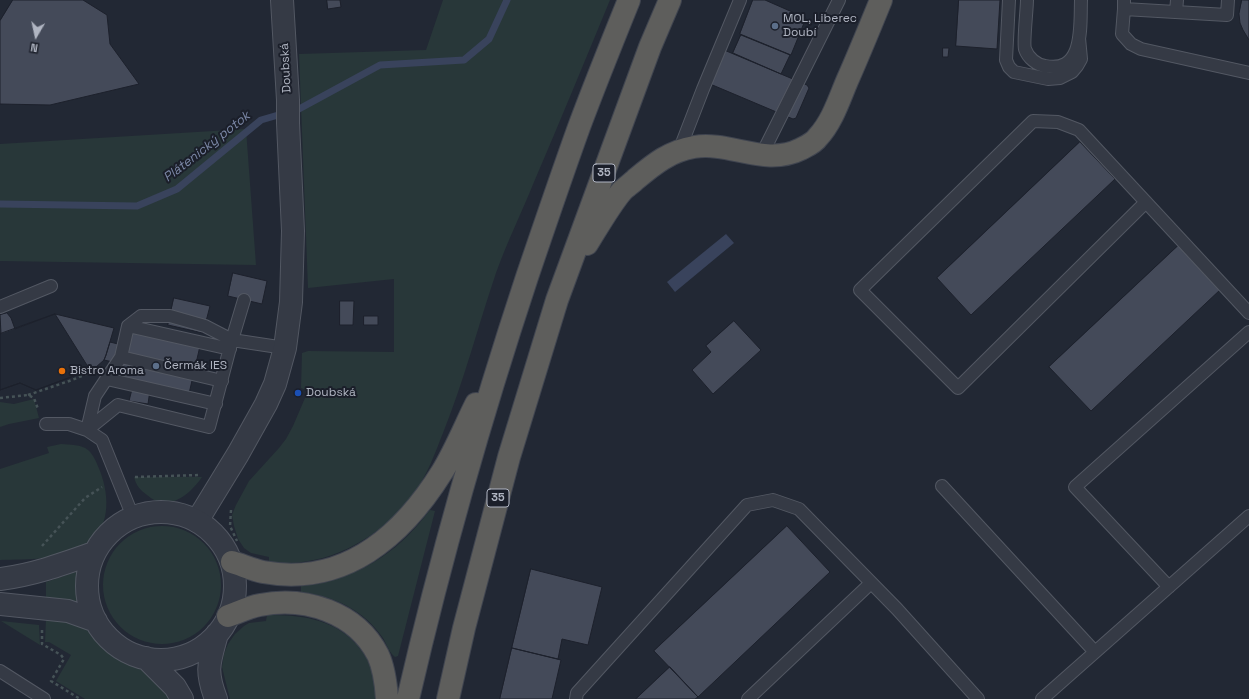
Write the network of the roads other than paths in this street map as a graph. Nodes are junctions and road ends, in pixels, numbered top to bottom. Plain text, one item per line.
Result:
1 (282, 0) edge
2 (629, 0) edge
3 (670, 0) edge
4 (740, 0) edge
5 (839, 0) edge
6 (881, 0) edge
7 (1009, 0) edge
8 (1027, 0) edge
9 (1081, 0) edge
10 (1228, 0) edge
11 (1124, 4) edge
12 (1177, 6) edge
13 (1079, 38) junction
14 (1249, 73) edge
15 (679, 151) junction
16 (761, 156) junction
17 (1146, 202) junction
18 (51, 286) dead end
19 (244, 300) dead end
20 (558, 300) junction
21 (0, 307) edge
22 (1249, 313) edge
23 (128, 326) junction
24 (1249, 332) edge
25 (231, 344) junction
26 (285, 348) junction
27 (503, 351) junction
28 (121, 356) junction
29 (107, 379) junction
30 (222, 380) junction
31 (216, 404) junction
32 (46, 424) dead end
33 (87, 430) junction
34 (942, 486) dead end
35 (1249, 516) edge
36 (133, 517) junction
37 (197, 521) junction
38 (94, 553) junction
39 (232, 562) junction
40 (0, 579) edge
41 (871, 583) junction
42 (1169, 587) junction
43 (0, 604) edge
44 (228, 616) junction
45 (96, 621) junction
46 (217, 634) junction
47 (1095, 652) junction
48 (146, 658) junction
49 (0, 671) edge
50 (44, 699) edge
51 (182, 699) edge
52 (216, 699) edge
53 (387, 699) edge
54 (408, 699) edge
55 (448, 699) edge
56 (576, 699) edge
57 (748, 699) edge
58 (978, 699) edge
59 (1042, 699) edge

1 - 26 street, Doubská
2 - 27 highway
3 - 20 highway, 35
4 - 15 lane
5 - 16 lane
6 - 16 highway
7 - 13 lane
8 - 13 lane
9 - 13 lane
10 - 12 lane
11 - 12 lane
11 - 14 lane
15 - 16 highway
15 - 20 highway
17 - 17 lane
17 - 22 lane
18 - 21 lane
19 - 25 lane
20 - 55 highway, 35
23 - 25 lane
23 - 25 lane
23 - 28 lane
24 - 42 lane
25 - 26 lane
25 - 30 lane
26 - 37 street, Doubská
27 - 39 highway
27 - 54 highway
28 - 29 lane
28 - 30 lane
29 - 31 lane
29 - 33 lane
30 - 31 lane
31 - 33 lane
32 - 33 lane
33 - 36 lane
34 - 47 lane
35 - 42 lane
36 - 37 street
36 - 38 street
37 - 39 street
38 - 40 street
38 - 45 street
39 - 44 street
41 - 56 lane
41 - 57 lane
41 - 58 lane
42 - 47 lane
43 - 45 street
44 - 46 street
44 - 53 highway
45 - 48 street
46 - 48 street
46 - 52 street
47 - 59 lane
48 - 51 street
49 - 50 lane

